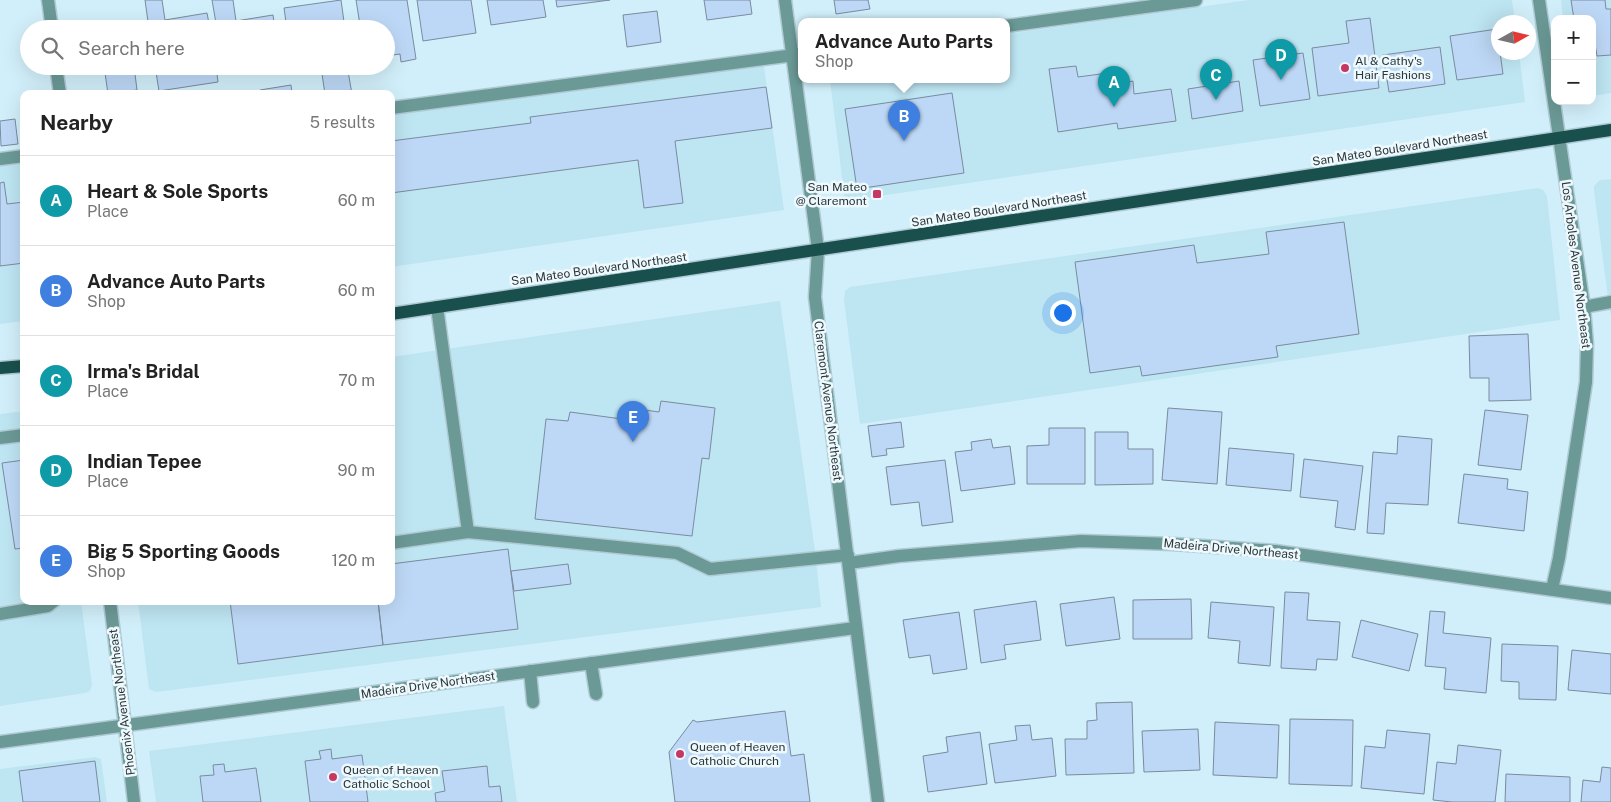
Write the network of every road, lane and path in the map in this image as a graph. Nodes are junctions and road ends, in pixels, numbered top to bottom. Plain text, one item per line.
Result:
1 (48, 0) edge
2 (785, 0) edge
3 (1196, 0) edge
4 (1539, 0) edge
5 (51, 20) edge
6 (1010, 25) edge
7 (797, 55) edge
8 (57, 75) edge
9 (800, 83) edge
10 (59, 90) edge
11 (395, 107) edge
12 (1611, 130) edge
13 (1559, 138) junction
14 (20, 156) edge
15 (0, 159) edge
16 (818, 250) junction
17 (1611, 302) edge
18 (437, 307) junction
19 (1584, 307) junction
20 (395, 313) edge
21 (20, 366) edge
22 (0, 368) edge
23 (20, 436) edge
24 (0, 438) edge
25 (468, 532) junction
26 (395, 542) edge
27 (848, 559) junction
28 (1552, 589) junction
29 (1611, 598) edge
30 (49, 605) edge
31 (111, 605) edge
32 (0, 614) edge
33 (856, 628) junction
34 (591, 663) junction
35 (530, 671) junction
36 (596, 694) dead end
37 (534, 702) dead end
38 (126, 725) junction
39 (0, 742) edge
40 (134, 802) edge
41 (878, 802) edge

1 - 5 street
2 - 7 street, Claremont Avenue Northeast
3 - 6 street
4 - 13 street, Los Arboles Avenue Northeast
7 - 11 street
8 - 10 street
9 - 16 street, Claremont Avenue Northeast
12 - 13 main road, San Mateo Boulevard Northeast
13 - 16 main road, San Mateo Boulevard Northeast
13 - 19 street, Los Arboles Avenue Northeast
14 - 15 street
16 - 18 main road, San Mateo Boulevard Northeast
16 - 27 street, Claremont Avenue Northeast
17 - 19 street
18 - 20 main road, San Mateo Boulevard Northeast
18 - 25 street
19 - 28 street, Los Arboles Avenue Northeast
21 - 22 main road
23 - 24 street
25 - 26 street, Madeira Drive Northeast
25 - 27 street, Madeira Drive Northeast
27 - 28 street, Madeira Drive Northeast
27 - 33 street, Claremont Avenue Northeast
28 - 29 street, Madeira Drive Northeast
30 - 32 street
31 - 38 street, Phoenix Avenue Northeast
33 - 34 street, Madeira Drive Northeast
33 - 41 street, Claremont Avenue Northeast
34 - 35 street, Madeira Drive Northeast
34 - 36 street
35 - 37 street
35 - 38 street, Madeira Drive Northeast
38 - 39 street, Madeira Drive Northeast
38 - 40 street, Phoenix Avenue Northeast

